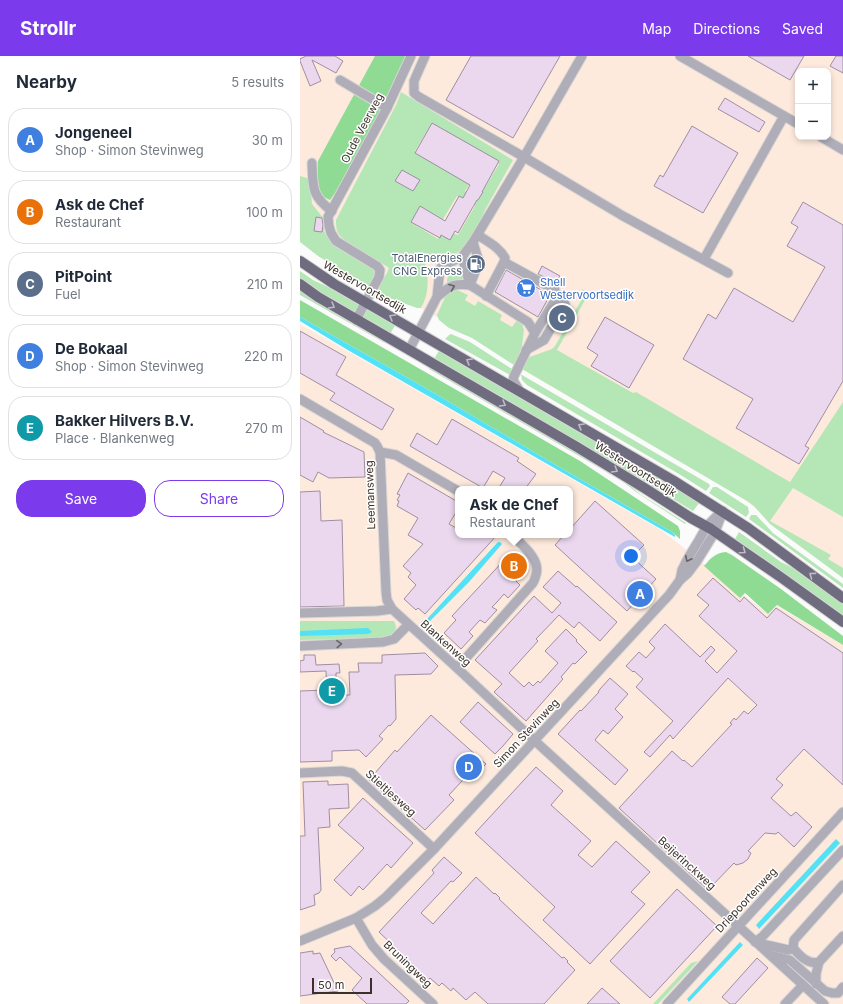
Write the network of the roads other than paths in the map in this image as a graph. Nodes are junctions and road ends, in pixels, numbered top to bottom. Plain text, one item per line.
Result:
1 (411, 56) edge
2 (426, 56) edge
3 (582, 56) edge
4 (683, 57) edge
5 (340, 80) dead end
6 (387, 108) junction
7 (784, 116) junction
8 (795, 122) edge
9 (825, 140) edge
10 (843, 150) edge
11 (524, 157) junction
12 (312, 163) dead end
13 (332, 211) junction
14 (476, 238) junction
15 (462, 257) junction
16 (704, 259) junction
17 (300, 261) edge
18 (504, 262) junction
19 (728, 273) dead end
20 (300, 284) edge
21 (470, 285) junction
22 (437, 296) junction
23 (486, 296) junction
24 (557, 297) junction
25 (366, 302) junction
26 (356, 320) junction
27 (418, 332) junction
28 (535, 333) junction
29 (409, 350) junction
30 (526, 350) junction
31 (519, 390) junction
32 (300, 399) edge
33 (380, 452) junction
34 (455, 489) edge
35 (723, 511) junction
36 (711, 529) junction
37 (515, 538) edge
38 (680, 580) junction
39 (843, 598) edge
40 (392, 609) junction
41 (300, 613) edge
42 (843, 622) edge
43 (408, 625) junction
44 (300, 646) edge
45 (456, 668) junction
46 (535, 741) junction
47 (300, 773) edge
48 (843, 812) edge
49 (434, 849) junction
50 (843, 850) edge
51 (843, 885) edge
52 (356, 918) junction
53 (738, 926) junction
54 (843, 936) edge
55 (300, 941) edge
56 (755, 942) junction
57 (793, 948) junction
58 (770, 955) junction
59 (819, 962) junction
60 (816, 984) junction
61 (803, 985) junction
62 (843, 987) edge
63 (433, 1004) edge
64 (667, 1004) edge
65 (785, 1004) edge
66 (824, 1004) edge

1 - 6 street, Oude Veerweg
2 - 11 street
3 - 11 street
4 - 7 street
5 - 6 street
6 - 13 street, Oude Veerweg
7 - 8 street
7 - 16 street
9 - 10 street
11 - 14 street
11 - 16 street
12 - 13 street
13 - 25 street, Oude Veerweg
14 - 15 street
14 - 18 street
14 - 21 street
15 - 21 street
15 - 22 street
16 - 19 street
17 - 25 main road, Westervoortsedijk
18 - 23 street
18 - 24 street
20 -> 26 main road, Westervoortsedijk
22 -> 21 street
21 - 23 street
22 - 27 street
23 - 28 street
24 - 28 street
24 - 30 street
25 - 26 street, Oude Veerweg
27 -> 25 main road, Westervoortsedijk
26 - 29 main road, Westervoortsedijk
27 - 29 street
31 -> 27 main road, Westervoortsedijk
28 - 30 street
29 -> 36 main road, Westervoortsedijk
30 - 31 street
35 -> 31 main road, Westervoortsedijk
32 - 33 street, Leemansweg
33 - 34 street
33 - 40 street, Leemansweg
35 - 36 street
39 -> 35 main road, Westervoortsedijk
36 - 38 street, Simon Stevinweg
36 -> 38 street, Simon Stevinweg
36 -> 42 main road, Westervoortsedijk
37 - 45 street
38 - 46 street, Simon Stevinweg
40 - 41 street
40 - 43 street, Leemansweg
44 -> 43 street, Blankenweg
43 - 45 street, Blankenweg
45 - 46 street, Blankenweg
46 - 49 street, Simon Stevinweg
46 - 53 street, Beijerinckweg
47 - 49 street, Stieltjesweg
48 - 53 street, Driepoortenweg
49 - 52 street, Simon Stevinweg
50 - 56 street
51 - 57 street
52 - 55 street, Simon Stevinweg
52 - 63 street, Bruningweg
53 - 56 street, Beijerinckweg
53 - 64 street, Driepoortenweg
54 - 59 street
56 - 57 street
56 - 58 street, Beijerinckweg
57 - 59 street
58 - 60 street
58 - 61 street, Beijerinckweg
59 - 60 street
60 - 62 street
61 - 65 street
61 - 66 street, Beijerinckweg

